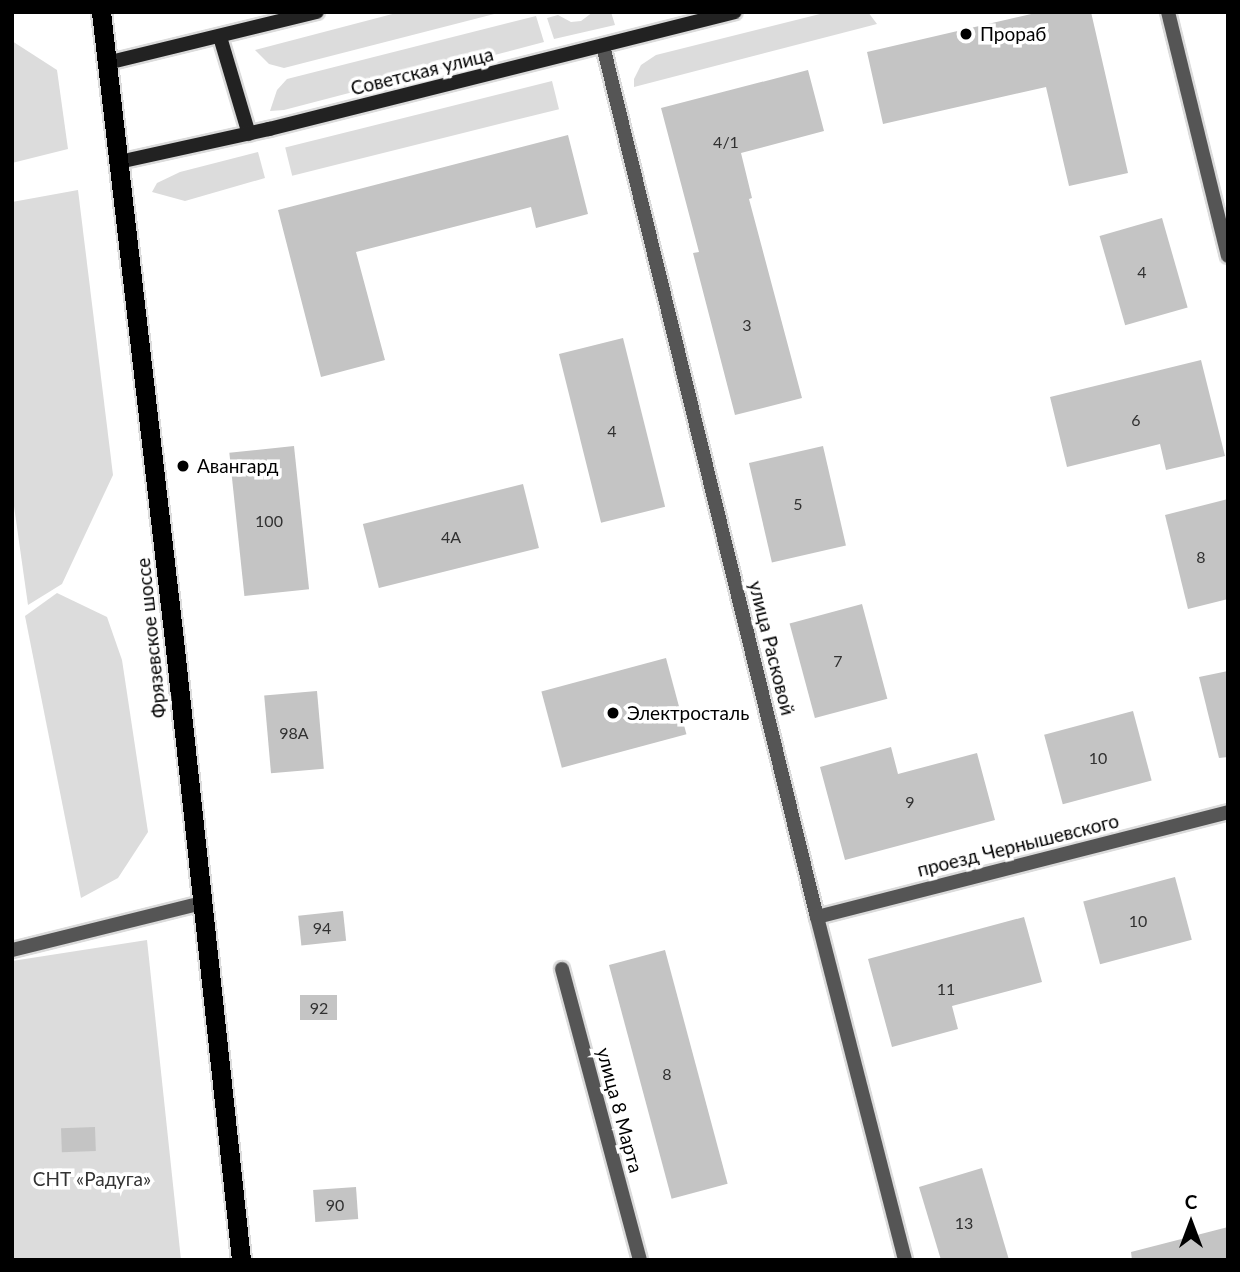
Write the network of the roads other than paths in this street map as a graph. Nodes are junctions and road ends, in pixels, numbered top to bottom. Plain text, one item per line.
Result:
1 (101, 12) edge
2 (317, 12) edge
3 (734, 12) edge
4 (1168, 12) edge
5 (220, 37) junction
6 (603, 46) junction
7 (107, 63) junction
8 (249, 134) junction
9 (119, 162) junction
10 (1228, 256) edge
11 (1228, 812) edge
12 (202, 903) junction
13 (817, 916) junction
14 (12, 950) edge
15 (562, 969) dead end
16 (241, 1260) edge
17 (640, 1260) edge
18 (905, 1260) edge

1 - 7 highway, Фрязевское шоссе
2 - 5 main road
3 - 6 main road, Советская улица
4 - 10 street
5 - 7 main road
5 - 8 main road
6 - 8 main road, Советская улица
6 - 13 street, улица Расковой
7 - 9 highway, Фрязевское шоссе
8 - 9 main road, Советская улица
9 - 12 highway, Фрязевское шоссе
11 - 13 street, проезд Чернышевского
12 - 14 street
12 - 16 highway, Фрязевское шоссе
13 - 18 street, улица Расковой
15 - 17 street, улица 8 Марта

